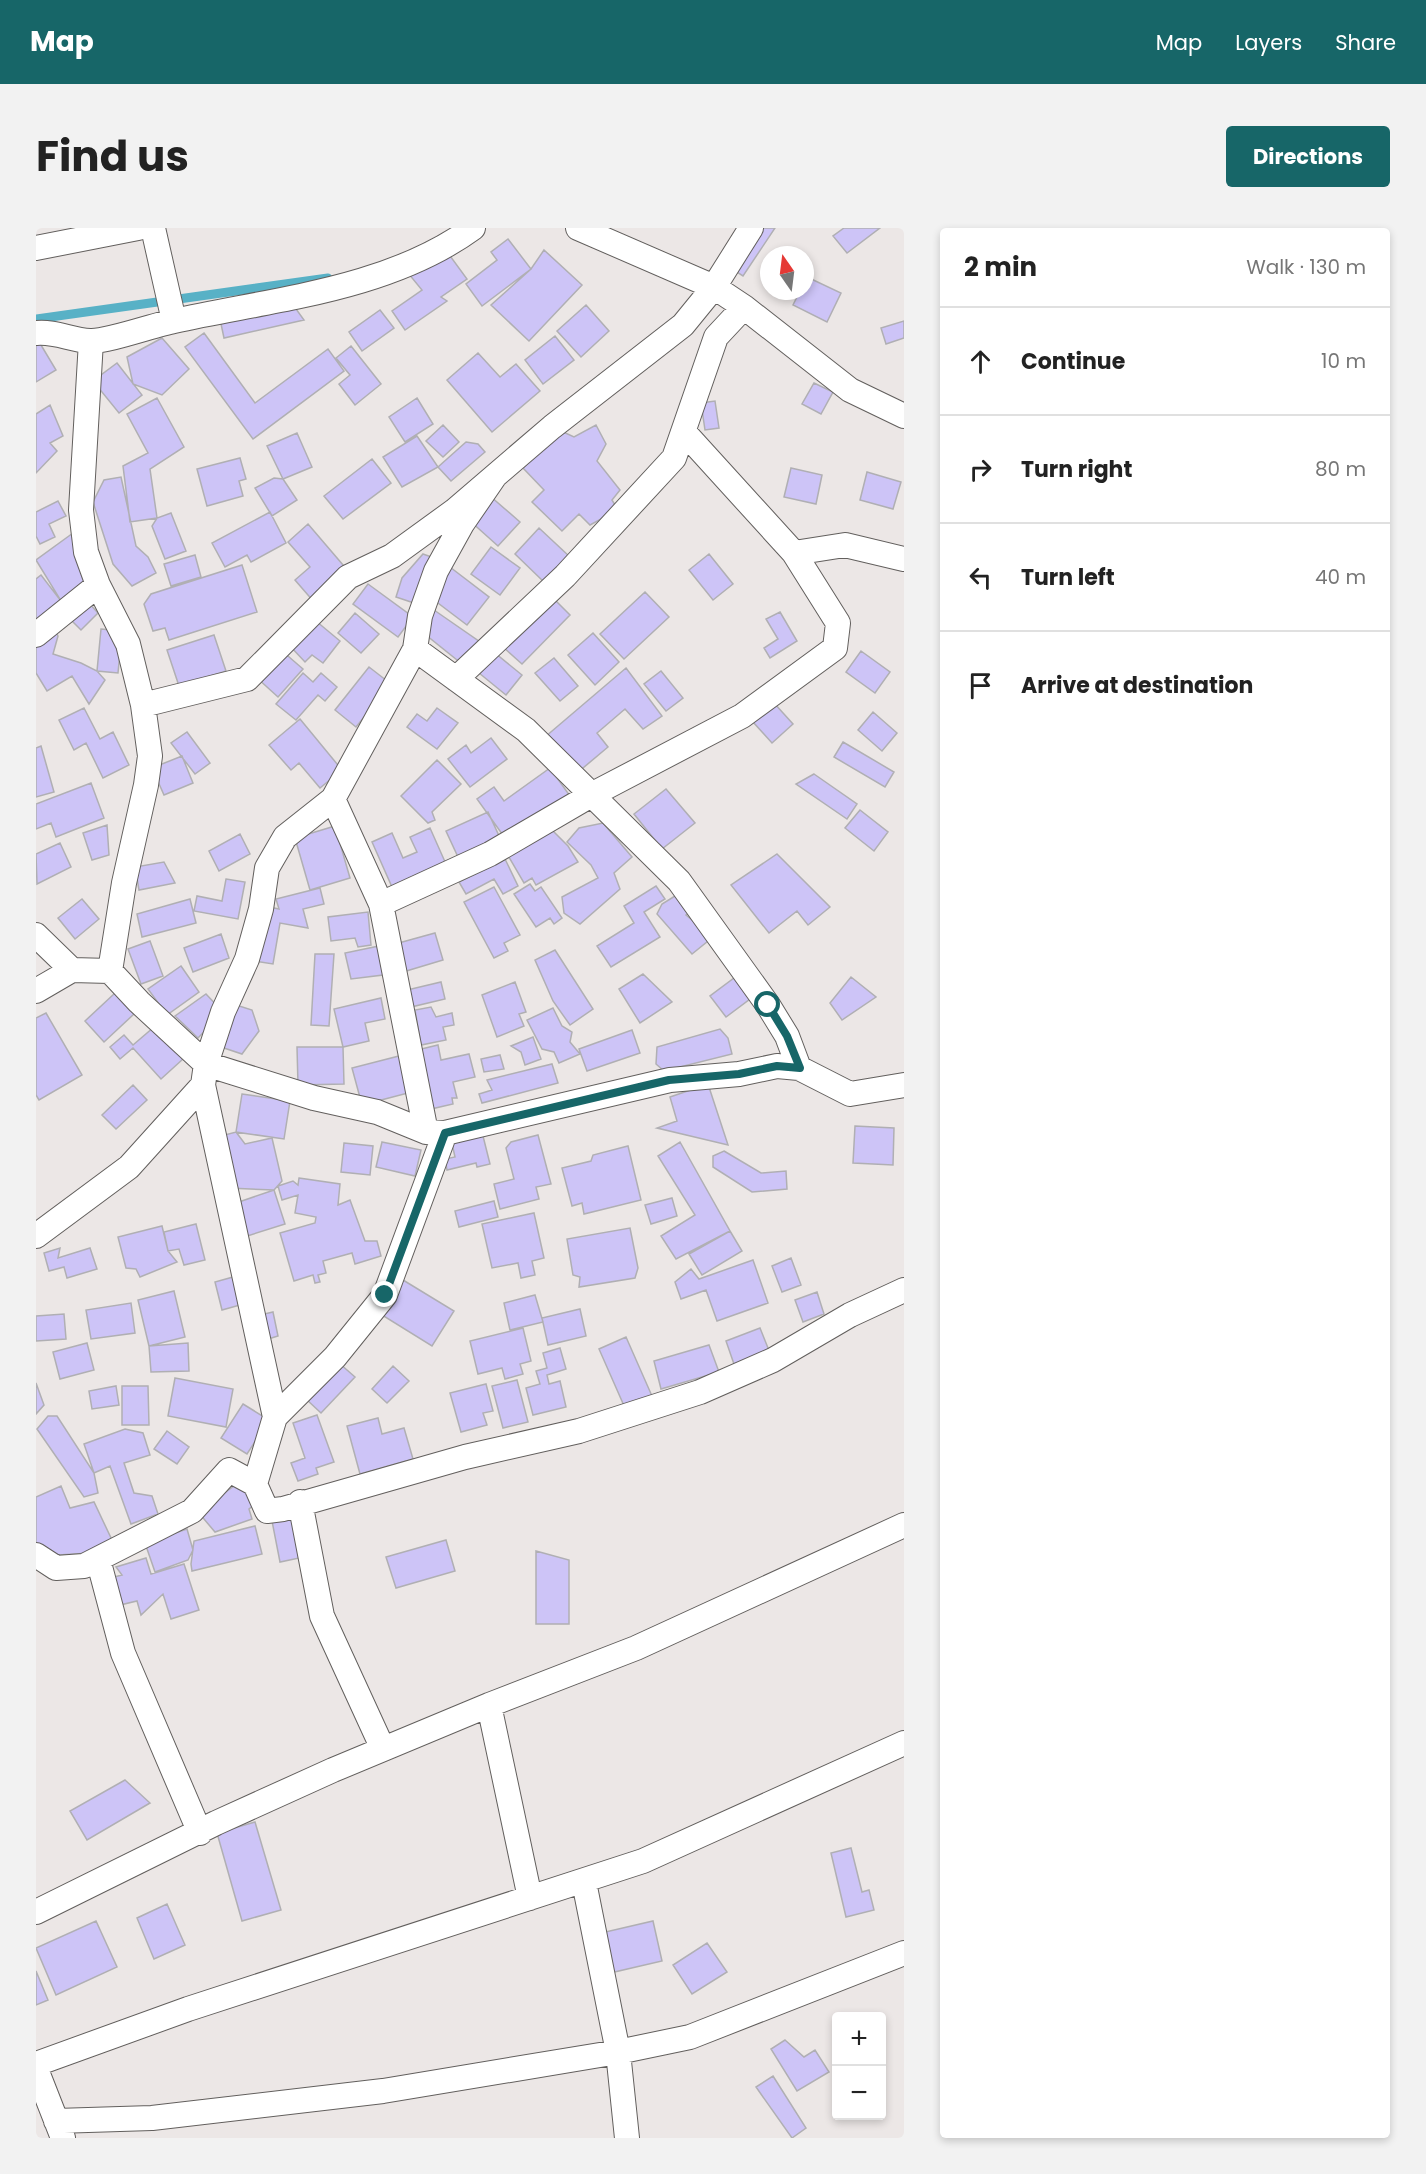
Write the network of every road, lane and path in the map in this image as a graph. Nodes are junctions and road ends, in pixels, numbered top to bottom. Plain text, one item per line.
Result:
1 (138, 228) edge
2 (153, 228) edge
3 (473, 228) edge
4 (578, 228) edge
5 (751, 228) edge
6 (36, 248) edge
7 (714, 287) junction
8 (744, 307) junction
9 (174, 321) junction
10 (36, 333) edge
11 (91, 341) junction
12 (904, 416) edge
13 (684, 432) junction
14 (495, 476) junction
15 (794, 553) junction
16 (904, 559) edge
17 (98, 585) junction
18 (36, 635) edge
19 (415, 650) junction
20 (456, 679) junction
21 (143, 705) junction
22 (593, 794) junction
23 (333, 799) junction
24 (381, 904) junction
25 (36, 935) edge
26 (72, 970) junction
27 (110, 971) junction
28 (36, 992) edge
29 (800, 1068) junction
30 (205, 1074) junction
31 (904, 1085) edge
32 (435, 1133) junction
33 (36, 1236) edge
34 (904, 1290) edge
35 (275, 1417) junction
36 (255, 1484) junction
37 (300, 1502) junction
38 (904, 1525) edge
39 (36, 1555) edge
40 (98, 1559) junction
41 (489, 1705) junction
42 (904, 1743) edge
43 (383, 1749) junction
44 (200, 1833) junction
45 (584, 1882) junction
46 (530, 1898) junction
47 (36, 1912) edge
48 (904, 1953) edge
49 (618, 2052) junction
50 (36, 2064) edge
51 (36, 2069) edge
52 (60, 2129) edge
53 (627, 2138) edge

1 - 6 street
2 - 9 street
3 - 9 street
4 - 7 street
5 - 7 street
7 - 8 street
7 - 14 street
8 - 12 street
8 - 13 street
9 - 11 street
10 - 11 street
11 - 17 street
13 - 15 street
13 - 20 street
14 - 19 street
14 - 21 street
15 - 16 street
15 - 22 street
17 - 18 street
17 - 21 street
19 - 20 street
19 - 23 street
20 - 22 street
21 - 27 street
22 - 24 street
22 - 29 street
23 - 24 street
23 - 30 street
24 - 32 street
25 - 26 street
26 - 27 street
26 - 28 street
27 - 30 street
29 - 31 street
29 - 32 street
30 - 32 street
30 - 33 street
30 - 35 street
32 - 35 street
34 - 37 street
35 - 36 street
36 - 37 street
36 - 40 street
37 - 43 street
38 - 41 street
39 - 40 street
40 - 44 street
41 - 43 street
41 - 46 street
42 - 45 street
43 - 44 street
44 - 47 street
45 - 46 street
45 - 49 street
46 - 50 street
48 - 49 street
49 - 52 street
49 - 53 street
51 - 52 street

